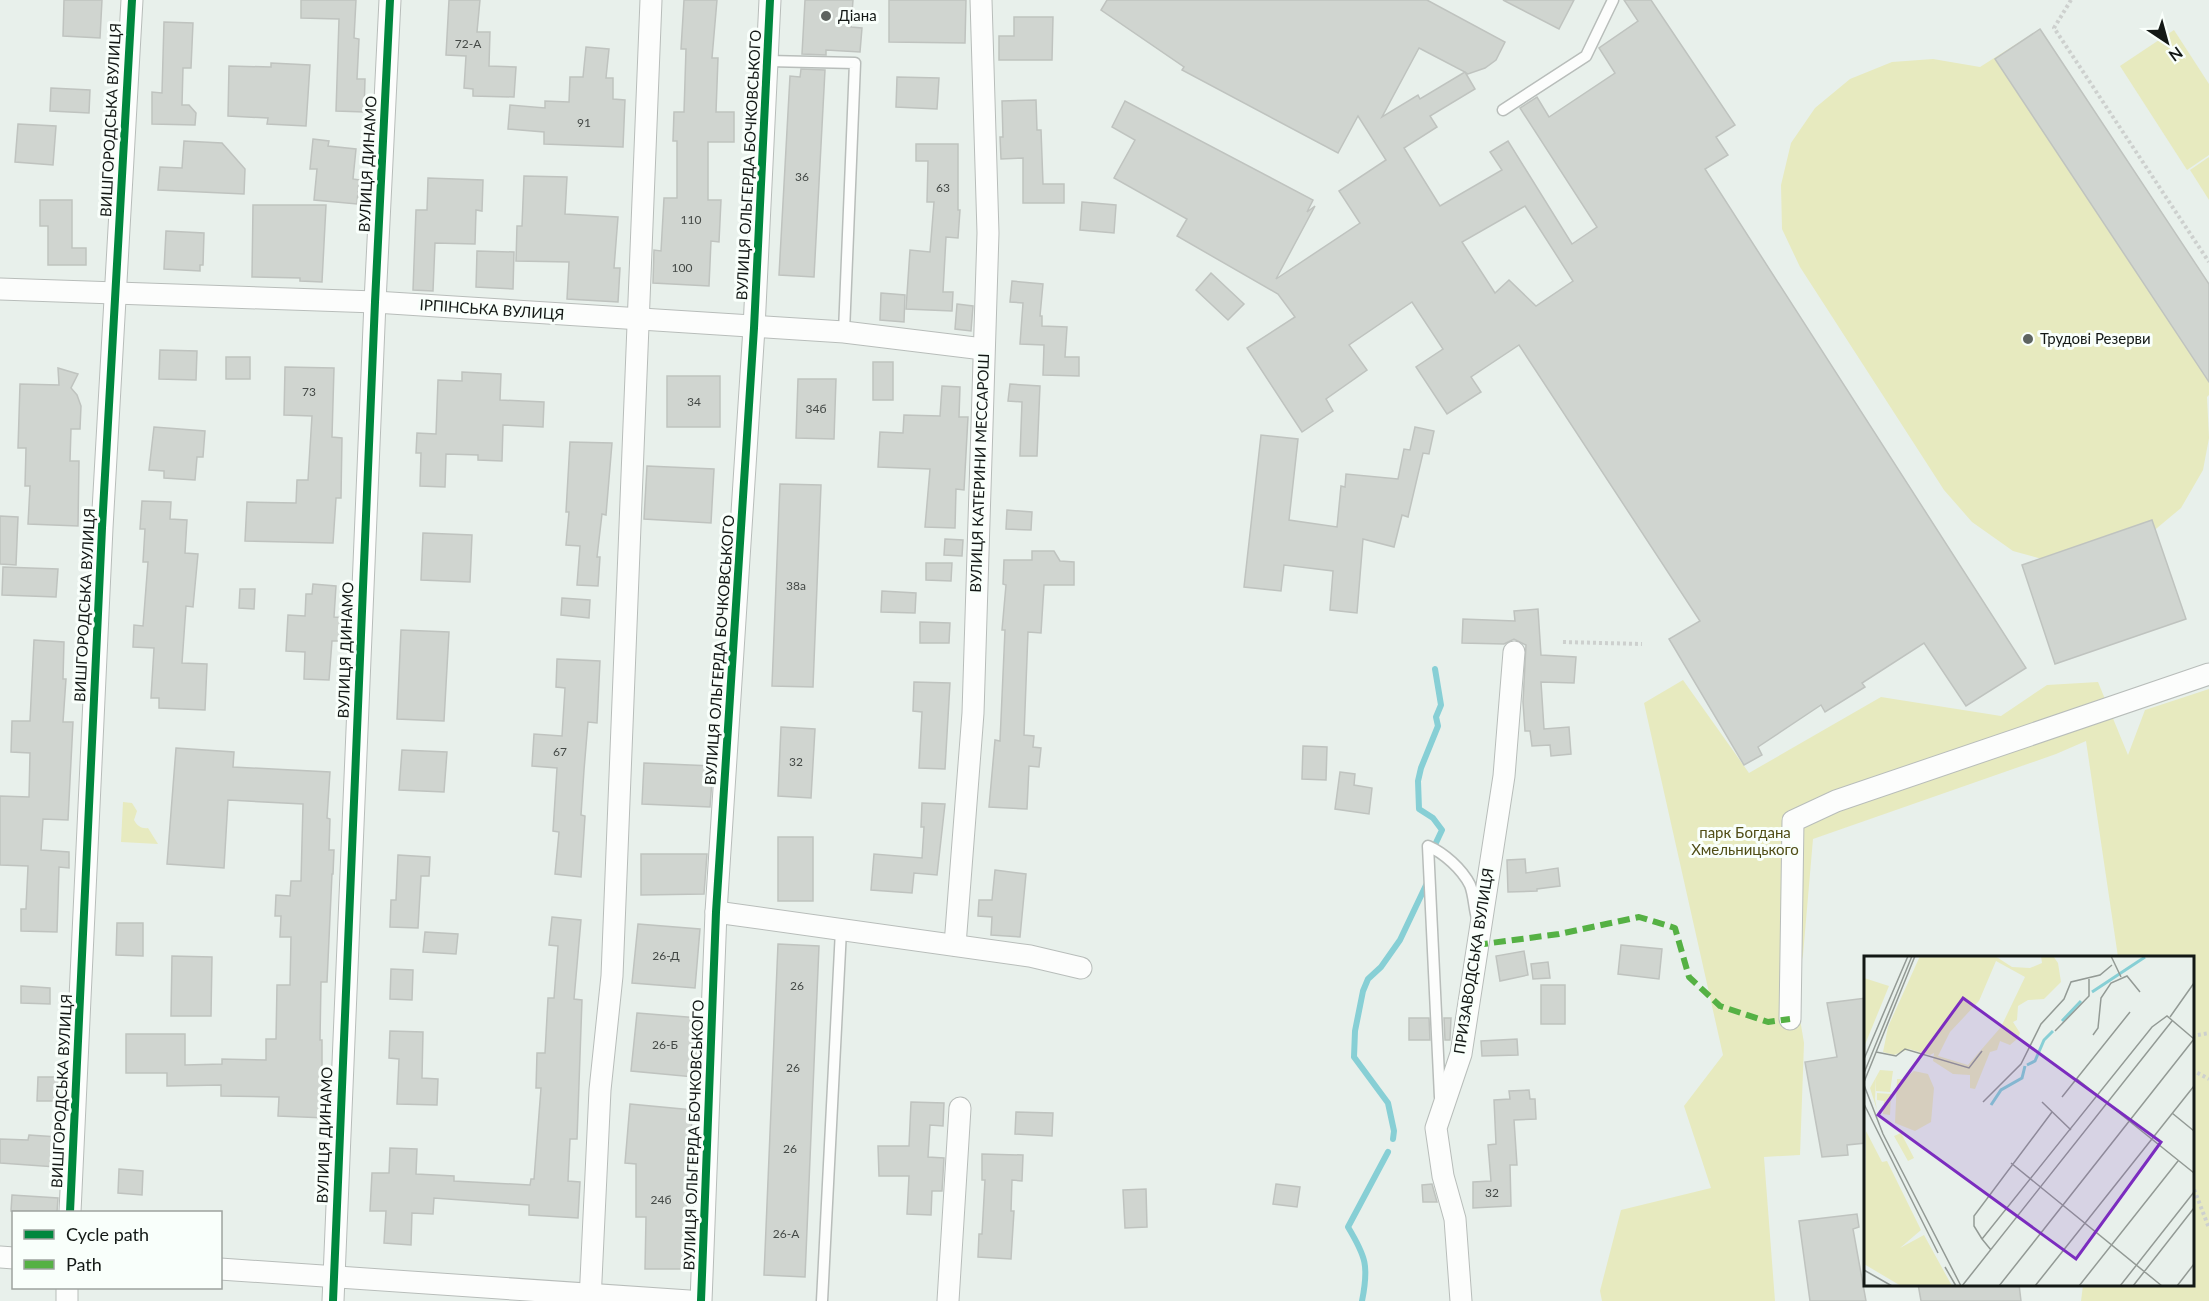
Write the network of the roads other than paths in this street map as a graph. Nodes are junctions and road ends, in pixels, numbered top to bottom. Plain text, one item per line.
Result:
1 (132, 0) edge
2 (390, 0) edge
3 (651, 0) edge
4 (770, 0) edge
5 (981, 0) edge
6 (1612, 0) edge
7 (768, 61) junction
8 (1503, 110) dead end
9 (0, 289) edge
10 (114, 292) junction
11 (375, 302) junction
12 (640, 320) junction
13 (754, 328) junction
14 (844, 332) junction
15 (983, 349) junction
16 (1514, 652) dead end
17 (2209, 674) edge
18 (716, 912) junction
19 (1479, 925) junction
20 (841, 930) junction
21 (955, 945) junction
22 (1081, 968) dead end
23 (1790, 1019) dead end
24 (960, 1108) dead end
25 (1441, 1112) junction
26 (70, 1211) edge
27 (222, 1269) edge
28 (333, 1276) junction
29 (590, 1298) edge
30 (333, 1301) edge
31 (689, 1301) edge
32 (701, 1301) edge
33 (822, 1301) edge
34 (948, 1301) edge
35 (1461, 1301) edge

1 - 10 street, ВИШГОРОДСЬКА ВУЛИЦЯ
2 - 11 street, ВУЛИЦЯ ДИНАМО
3 - 12 street
4 - 7 street, ВУЛИЦЯ ОЛЬГЕРДА БОЧКОВСЬКОГО
5 - 15 street, ВУЛИЦЯ КАТЕРИНИ МЕССАРОШ
6 - 8 lane
7 - 13 street, ВУЛИЦЯ ОЛЬГЕРДА БОЧКОВСЬКОГО
7 - 14 lane
9 - 10 street, ІРПІНСЬКА ВУЛИЦЯ
10 - 11 street, ІРПІНСЬКА ВУЛИЦЯ
10 - 26 street, ВИШГОРОДСЬКА ВУЛИЦЯ
11 - 12 street, ІРПІНСЬКА ВУЛИЦЯ
11 - 28 street, ВУЛИЦЯ ДИНАМО
12 - 13 street, ІРПІНСЬКА ВУЛИЦЯ
12 - 29 street
13 - 14 street, ІРПІНСЬКА ВУЛИЦЯ
13 - 18 street, ВУЛИЦЯ ОЛЬГЕРДА БОЧКОВСЬКОГО
14 - 15 street, ІРПІНСЬКА ВУЛИЦЯ
15 - 21 street, ВУЛИЦЯ КАТЕРИНИ МЕССАРОШ
16 - 19 street, ПРИЗАВОДСЬКА ВУЛИЦЯ
17 - 23 street
18 - 20 street
18 - 32 street, ВУЛИЦЯ ОЛЬГЕРДА БОЧКОВСЬКОГО
19 - 25 street, ПРИЗАВОДСЬКА ВУЛИЦЯ
19 - 25 lane
20 - 21 street
20 - 33 lane
21 - 22 street
24 - 34 street
25 - 35 street, ПРИЗАВОДСЬКА ВУЛИЦЯ
27 - 28 street
28 - 29 street
28 - 30 street, ВУЛИЦЯ ДИНАМО
29 - 31 street

